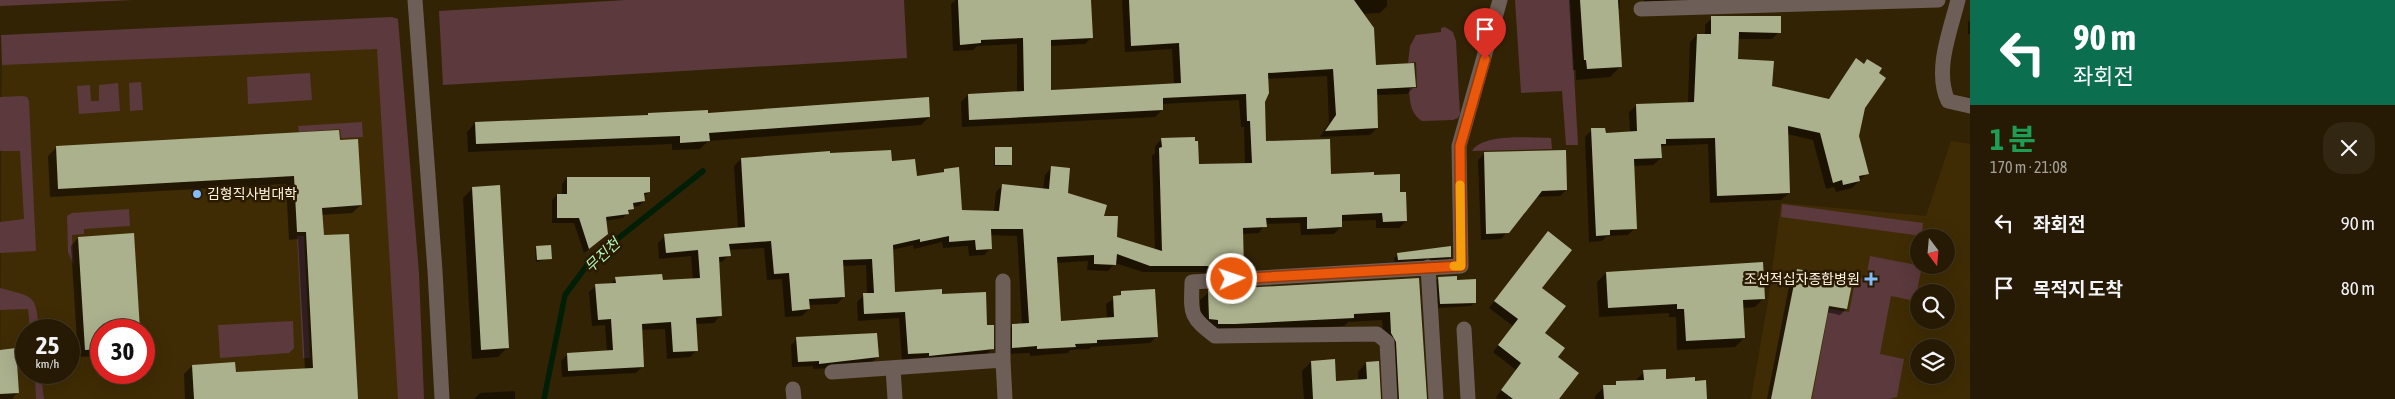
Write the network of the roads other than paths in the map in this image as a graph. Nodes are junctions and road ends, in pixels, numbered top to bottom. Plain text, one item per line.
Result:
1 (415, 0) edge
2 (1500, 0) edge
3 (1938, 0) edge
4 (1958, 0) edge
5 (1641, 9) dead end
6 (1970, 106) edge
7 (1428, 267) junction
8 (1003, 281) dead end
9 (1464, 329) dead end
10 (1003, 360) junction
11 (894, 368) junction
12 (832, 372) dead end
13 (442, 399) edge
14 (895, 399) edge
15 (1005, 399) edge
16 (1390, 399) edge
17 (1436, 399) edge
18 (1468, 399) edge

1 - 13 street
2 - 7 street
3 - 5 street
4 - 6 street
7 - 16 street
7 - 17 street
8 - 10 street
9 - 18 street
10 - 11 street
10 - 15 street
11 - 12 street
11 - 14 street

